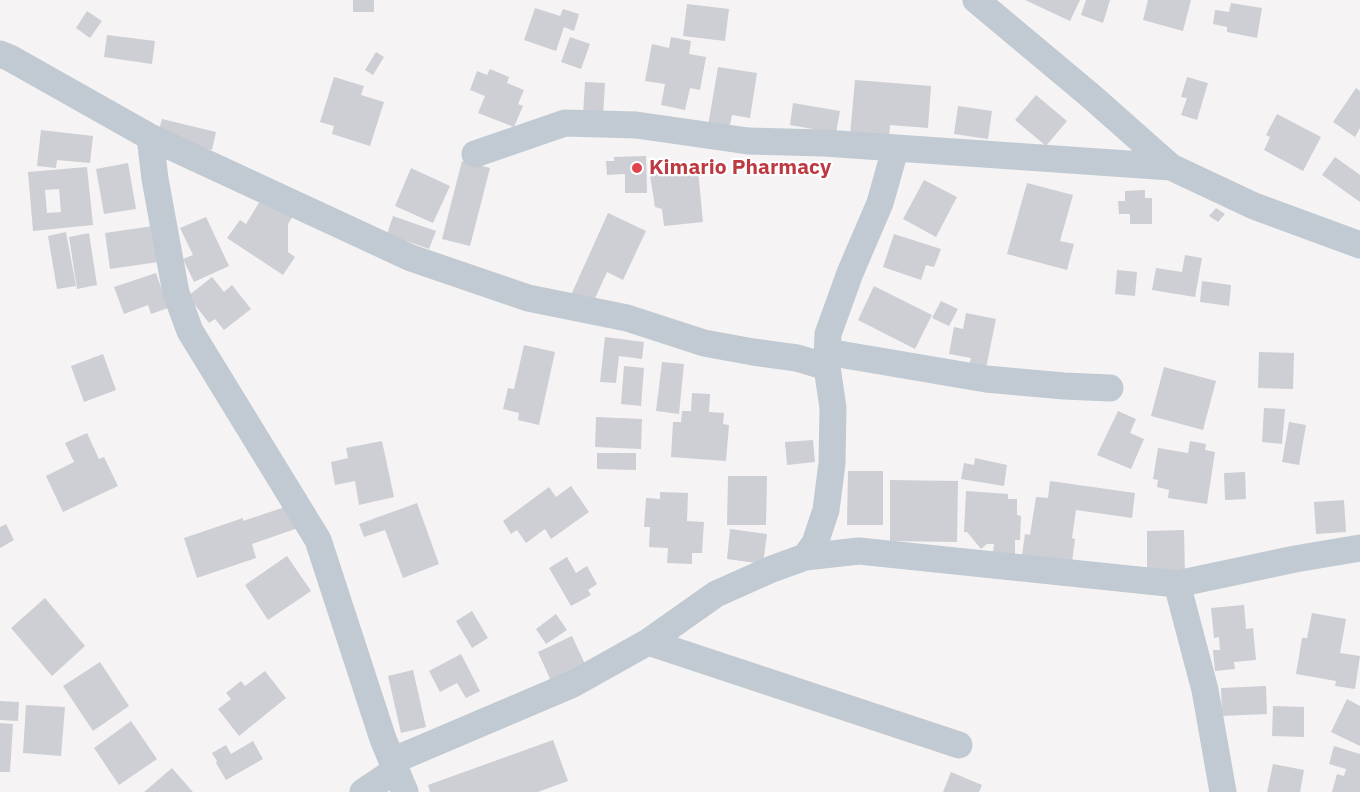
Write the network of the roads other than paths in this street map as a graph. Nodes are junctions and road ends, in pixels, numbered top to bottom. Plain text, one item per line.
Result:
1 (976, 0) edge
2 (0, 54) edge
3 (150, 137) junction
4 (895, 150) junction
5 (475, 154) dead end
6 (1171, 167) junction
7 (1360, 245) edge
8 (827, 359) junction
9 (1110, 387) dead end
10 (1360, 548) edge
11 (805, 557) junction
12 (1177, 584) junction
13 (648, 642) junction
14 (959, 745) dead end
15 (398, 774) edge
16 (363, 792) edge
17 (1223, 792) edge

1 - 6 street
2 - 3 street
3 - 8 street
3 - 15 street
4 - 5 street
4 - 6 street
4 - 8 street
6 - 7 street
8 - 9 street
8 - 11 street
10 - 12 street
11 - 12 street
11 - 13 street
12 - 17 street
13 - 14 street
13 - 15 street
15 - 16 street

